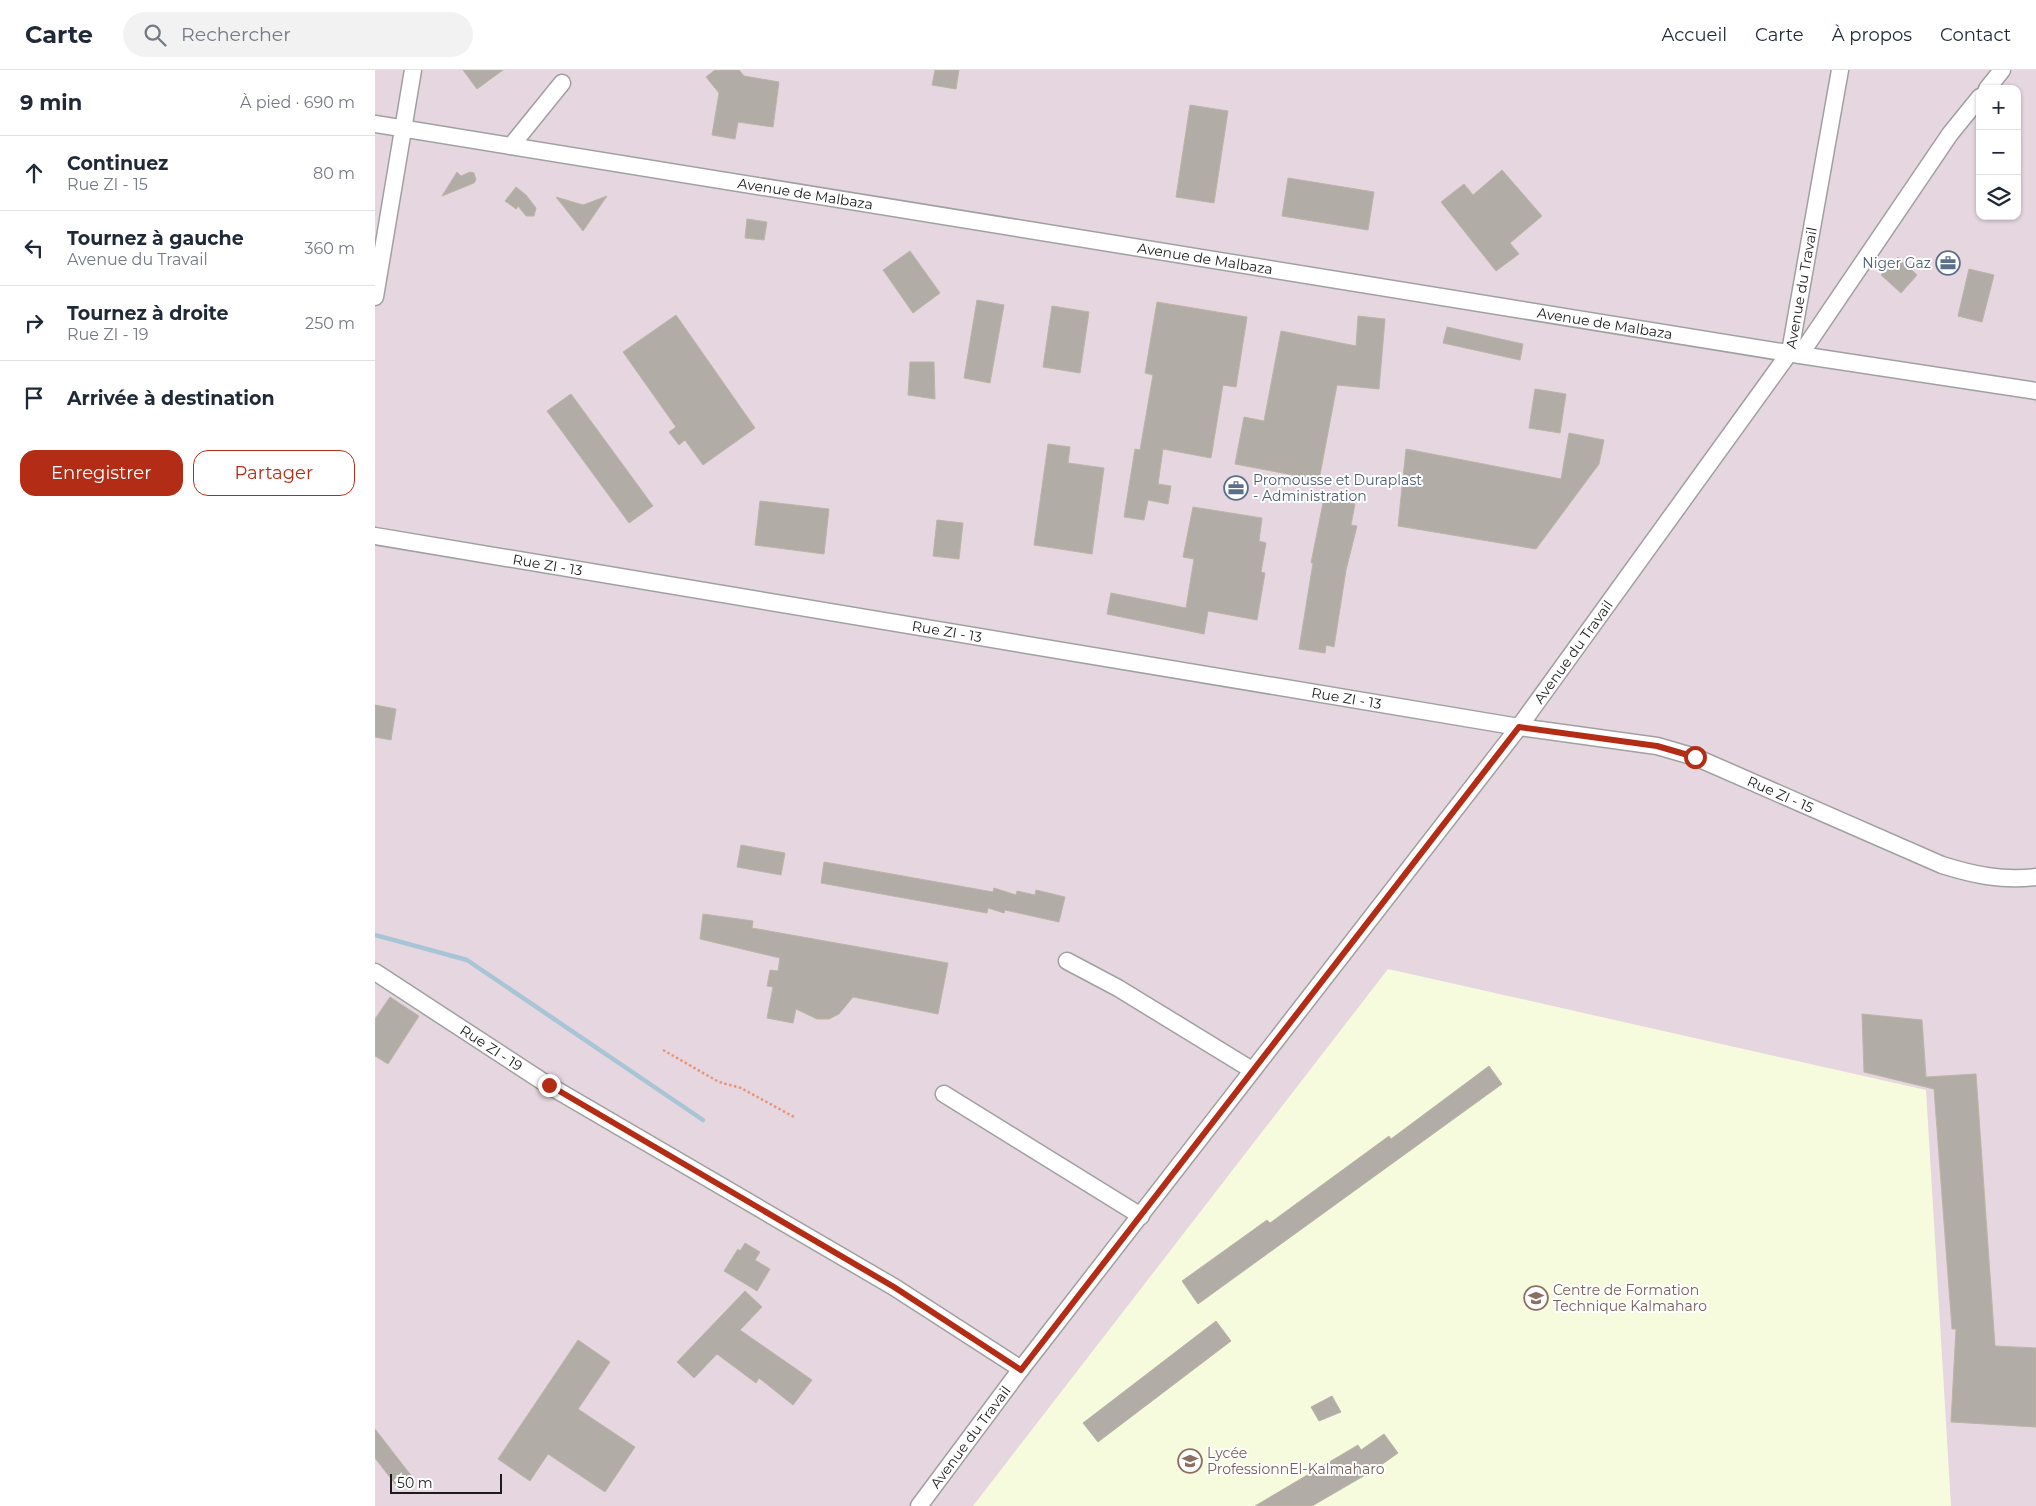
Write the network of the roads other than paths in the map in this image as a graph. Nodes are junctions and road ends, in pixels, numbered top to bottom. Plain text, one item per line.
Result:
1 (413, 70) edge
2 (1840, 70) edge
3 (2002, 70) edge
4 (562, 82) dead end
5 (1990, 85) edge
6 (1976, 102) edge
7 (375, 124) edge
8 (402, 129) junction
9 (511, 146) junction
10 (375, 297) edge
11 (1795, 354) junction
12 (2036, 391) edge
13 (375, 536) edge
14 (1519, 727) junction
15 (2036, 877) edge
16 (1067, 961) dead end
17 (375, 972) edge
18 (1252, 1070) junction
19 (944, 1094) dead end
20 (1141, 1216) junction
21 (1021, 1370) junction
22 (919, 1506) edge

1 - 8 street
2 - 11 street, Avenue du Travail
3 - 5 street
4 - 9 street
6 - 11 street
7 - 8 street, Avenue de Malbaza
8 - 9 street, Avenue de Malbaza
8 - 10 street
9 - 11 street, Avenue de Malbaza
11 - 12 street, Avenue de Malbaza
11 - 14 street, Avenue du Travail
13 - 14 street, Rue ZI - 13
14 - 15 street, Rue ZI - 15
14 - 18 street, Avenue du Travail
16 - 18 street
17 - 21 street, Rue ZI - 19
18 - 20 street, Avenue du Travail
19 - 20 street
20 - 21 street, Avenue du Travail
21 - 22 street, Avenue du Travail

